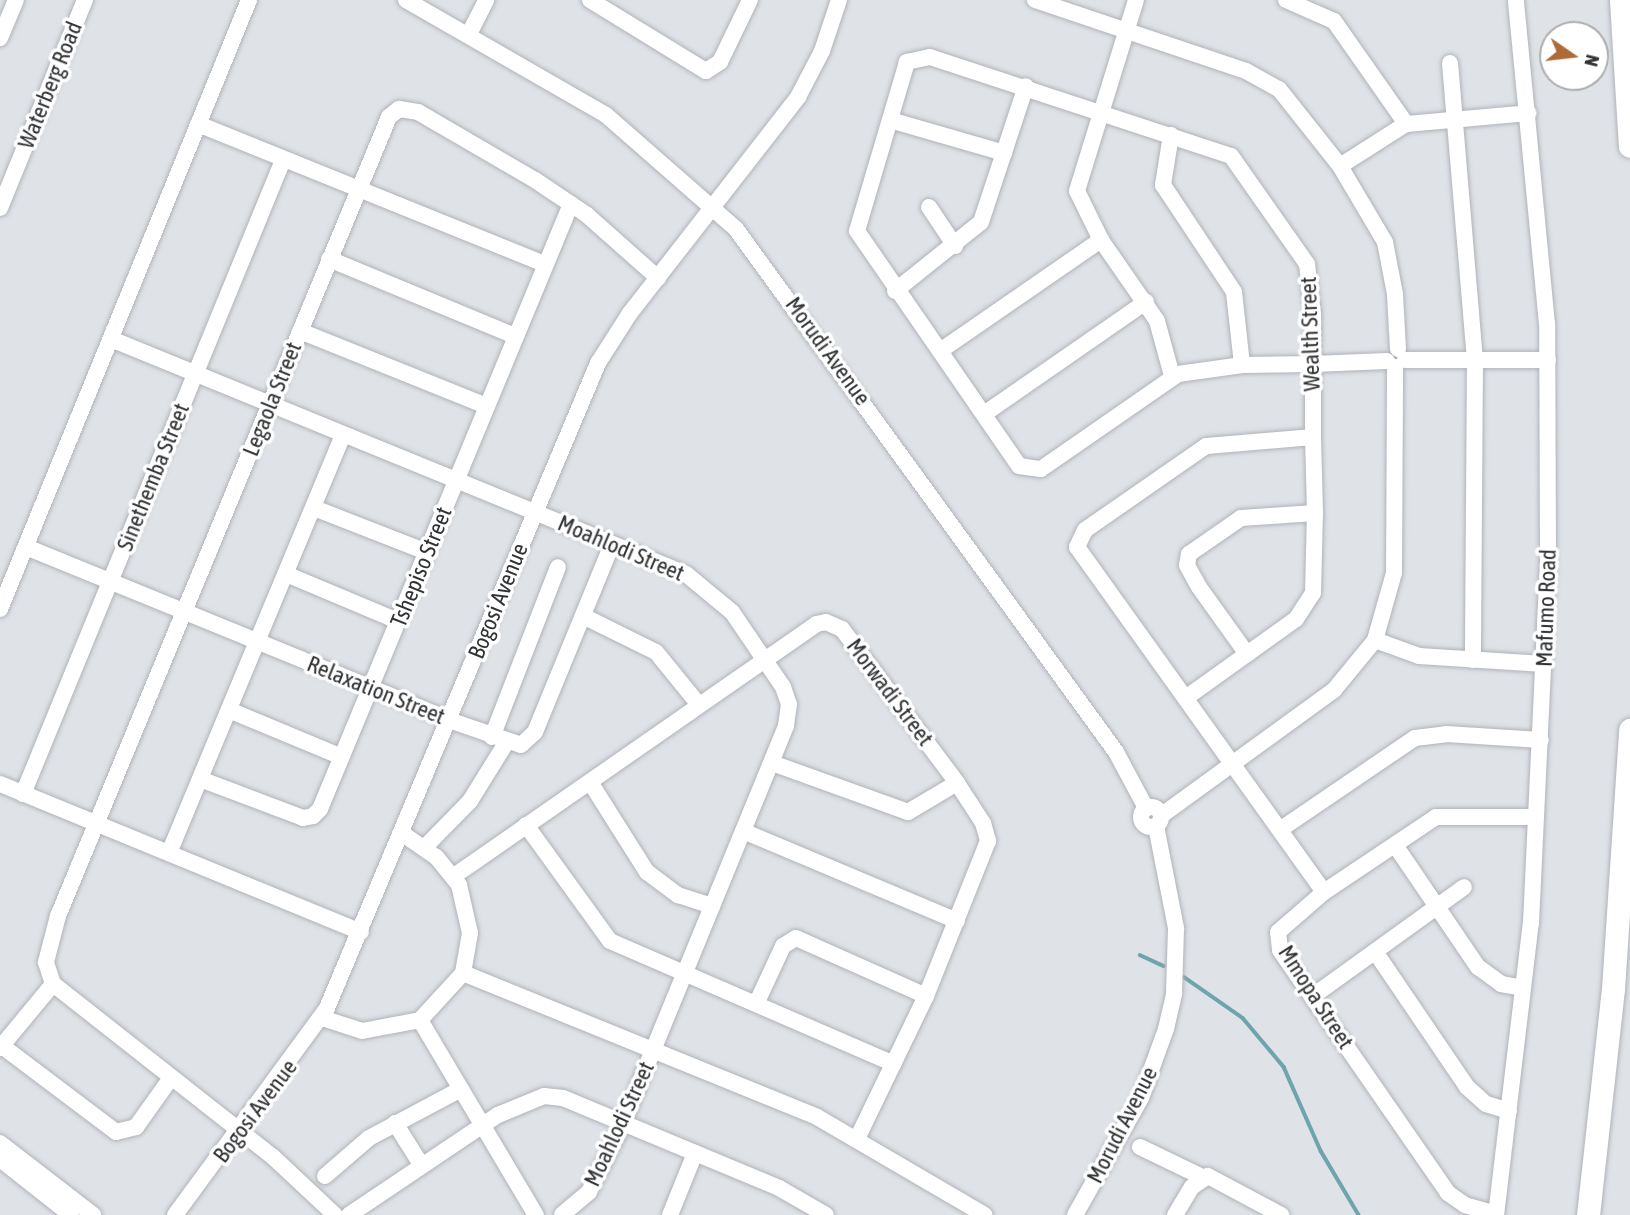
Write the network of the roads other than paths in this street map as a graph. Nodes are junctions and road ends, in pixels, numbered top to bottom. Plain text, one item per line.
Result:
1 (16, 0) edge
2 (85, 0) edge
3 (249, 0) edge
4 (406, 0) edge
5 (486, 0) edge
6 (590, 0) edge
7 (750, 0) edge
8 (839, 0) edge
9 (1035, 0) edge
10 (1136, 0) edge
11 (1286, 0) edge
12 (1516, 0) edge
13 (1621, 0) edge
14 (1126, 29) junction
15 (469, 34) junction
16 (0, 38) edge
17 (1450, 63) dead end
18 (1026, 86) junction
19 (1100, 110) junction
20 (1529, 113) junction
21 (1456, 119) junction
22 (890, 120) junction
23 (198, 124) junction
24 (1406, 124) junction
25 (1171, 135) junction
26 (1630, 146) edge
27 (1004, 153) junction
28 (283, 160) junction
29 (1340, 166) junction
30 (359, 188) junction
31 (572, 204) junction
32 (715, 206) junction
33 (929, 207) dead end
34 (0, 208) edge
35 (1101, 240) junction
36 (955, 246) junction
37 (329, 259) junction
38 (545, 264) junction
39 (658, 278) junction
40 (895, 291) junction
41 (1146, 302) junction
42 (300, 331) junction
43 (515, 336) junction
44 (111, 339) junction
45 (940, 351) junction
46 (1396, 359) junction
47 (1475, 360) junction
48 (1548, 360) junction
49 (1313, 364) junction
50 (1242, 365) junction
51 (195, 373) junction
52 (1172, 376) junction
53 (270, 403) junction
54 (487, 406) junction
55 (984, 414) junction
56 (343, 435) junction
57 (1312, 437) junction
58 (457, 479) junction
59 (314, 508) junction
60 (535, 512) junction
61 (1315, 513) junction
62 (612, 544) junction
63 (26, 547) junction
64 (427, 552) junction
65 (558, 567) dead end
66 (286, 573) junction
67 (110, 582) junction
68 (0, 609) edge
69 (184, 612) junction
70 (583, 616) junction
71 (398, 621) junction
72 (1375, 639) junction
73 (257, 642) junction
74 (1247, 653) junction
75 (764, 658) junction
76 (1473, 660) junction
77 (1544, 664) junction
78 (370, 688) junction
79 (1187, 696) junction
80 (699, 705) junction
81 (229, 710) junction
82 (449, 720) junction
83 (1630, 730) edge
84 (499, 740) junction
85 (1541, 740) junction
86 (342, 757) junction
87 (772, 763) junction
88 (1235, 764) junction
89 (200, 779) junction
90 (590, 782) junction
91 (957, 783) junction
92 (0, 784) edge
93 (23, 794) junction
94 (1536, 817) junction
95 (1159, 820) junction
96 (97, 824) junction
97 (526, 825) junction
98 (1280, 829) junction
99 (743, 831) junction
100 (403, 834) junction
101 (1395, 845) junction
102 (424, 848) junction
103 (169, 853) junction
104 (454, 876) junction
105 (1464, 887) dead end
106 (1324, 892) junction
107 (1437, 905) junction
108 (712, 906) junction
109 (957, 921) junction
110 (361, 932) junction
111 (1376, 953) junction
112 (463, 973) junction
113 (682, 973) junction
114 (53, 984) junction
115 (1523, 988) junction
116 (926, 996) junction
117 (1313, 996) junction
118 (757, 1002) junction
119 (322, 1018) junction
120 (420, 1020) junction
121 (1, 1047) edge
122 (653, 1049) junction
123 (894, 1064) junction
124 (171, 1078) junction
125 (461, 1089) junction
126 (1509, 1111) junction
127 (395, 1123) junction
128 (623, 1124) junction
129 (482, 1125) junction
130 (241, 1130) junction
131 (857, 1139) junction
132 (0, 1143) edge
133 (1140, 1147) dead end
134 (695, 1153) junction
135 (0, 1159) edge
136 (420, 1163) junction
137 (325, 1176) dead end
138 (1202, 1177) junction
139 (57, 1205) edge
140 (979, 1214) edge
141 (1496, 1214) edge
142 (71, 1215) edge
143 (93, 1215) edge
144 (175, 1215) edge
145 (335, 1215) edge
146 (349, 1215) edge
147 (536, 1215) edge
148 (562, 1215) edge
149 (670, 1215) edge
150 (827, 1215) edge
151 (1075, 1215) edge
152 (1175, 1215) edge
153 (1281, 1215) edge
154 (1588, 1215) edge

1 - 16 street
2 - 34 street, Waterberg Road
3 - 23 street
4 - 15 street, Morudi Avenue
5 - 15 street
6 - 7 street
8 - 32 street, Bogosi Avenue
9 - 14 street
10 - 14 street
11 - 24 street
12 - 20 street, Mafumo Road
13 - 26 highway
14 - 19 street
14 - 29 street
15 - 32 street, Morudi Avenue
17 - 21 street
18 - 19 street, Wealth Street
18 - 22 street, Wealth Street
18 - 27 street
19 - 25 street, Wealth Street
19 - 35 street
20 - 21 street
20 - 48 street, Mafumo Road
21 - 24 street
21 - 47 street
22 - 27 street
22 - 40 street
23 - 28 street
23 - 44 street
24 - 29 street
25 - 49 street, Wealth Street
25 - 50 street
27 - 36 street
28 - 30 street
28 - 51 street, Sinethemba Street
29 - 46 street
30 - 31 street, Legaola Street
30 - 37 street, Legaola Street
30 - 38 street
31 - 38 street, Tshepiso Street
31 - 39 street, Legaola Street
32 - 39 street, Bogosi Avenue
32 - 95 street, Morudi Avenue
33 - 36 street
35 - 41 street
35 - 45 street
36 - 40 street
37 - 42 street, Legaola Street
37 - 43 street
38 - 43 street, Tshepiso Street
39 - 60 street, Bogosi Avenue
40 - 45 street
41 - 52 street
41 - 55 street
42 - 53 street, Legaola Street
42 - 54 street
43 - 54 street, Tshepiso Street
44 - 51 street, Moahlodi Street
44 - 63 street
45 - 55 street
46 - 47 street
46 - 49 street
46 - 72 street
47 - 48 street
47 - 76 street
48 - 77 street, Mafumo Road
49 - 50 street
49 - 57 street, Wealth Street
50 - 52 street
51 - 53 street, Moahlodi Street
51 - 67 street, Sinethemba Street
52 - 55 street
53 - 56 street, Moahlodi Street
53 - 69 street, Legaola Street
54 - 58 street, Tshepiso Street
56 - 58 street, Moahlodi Street
56 - 59 street
57 - 61 street, Wealth Street
57 - 79 street
58 - 60 street, Moahlodi Street
58 - 64 street, Tshepiso Street
59 - 64 street
59 - 66 street
60 - 62 street, Moahlodi Street
60 - 82 street, Bogosi Avenue
61 - 74 street, Wealth Street
61 - 74 street
62 - 70 street
62 - 75 street, Moahlodi Street
63 - 67 street, Relaxation Street
63 - 68 street
64 - 71 street, Tshepiso Street
65 - 84 street
66 - 71 street
66 - 73 street
67 - 69 street, Relaxation Street
67 - 93 street, Sinethemba Street
69 - 73 street, Relaxation Street
69 - 96 street, Legaola Street
70 - 80 street
70 - 84 street
71 - 78 street, Tshepiso Street
72 - 76 street
72 - 88 street
73 - 78 street, Relaxation Street
73 - 81 street
74 - 79 street, Wealth Street
75 - 80 street, Morwadi Street
75 - 87 street, Moahlodi Street
75 - 91 street, Morwadi Street
76 - 77 street
77 - 85 street, Mafumo Road
78 - 82 street, Relaxation Street
78 - 86 street, Tshepiso Street
79 - 88 street
80 - 90 street, Morwadi Street
81 - 86 street
81 - 89 street
82 - 84 street, Relaxation Street
82 - 100 street, Bogosi Avenue
83 - 154 highway
84 - 102 street
85 - 94 street, Mafumo Road
85 - 98 street
86 - 89 street, Tshepiso Street
87 - 91 street
87 - 99 street, Moahlodi Street
88 - 95 street
88 - 98 street
89 - 103 street
90 - 97 street, Morwadi Street
90 - 108 street
91 - 109 street, Morwadi Street
92 - 93 street
93 - 96 street
94 - 101 street, Mmopa Street
94 - 115 street, Mafumo Road
95 - 151 street, Morudi Avenue
96 - 103 street
96 - 114 street, Legaola Street
97 - 104 street, Morwadi Street
97 - 113 street
98 - 106 street
99 - 108 street, Moahlodi Street
99 - 109 street
100 - 102 street
100 - 110 street, Bogosi Avenue
101 - 106 street, Mmopa Street
101 - 107 street
102 - 104 street
103 - 110 street
104 - 112 street
105 - 107 street
106 - 117 street, Mmopa Street
107 - 111 street
107 - 115 street
108 - 113 street, Moahlodi Street
109 - 116 street, Morwadi Street
110 - 119 street, Bogosi Avenue
111 - 117 street
111 - 126 street
112 - 120 street
112 - 122 street
113 - 118 street
113 - 122 street, Moahlodi Street
114 - 121 street
114 - 124 street
115 - 126 street, Mafumo Road
116 - 118 street
116 - 123 street, Morwadi Street
117 - 141 street, Mmopa Street
118 - 123 street
119 - 120 street
119 - 130 street, Bogosi Avenue
120 - 125 street
121 - 124 street
122 - 128 street, Moahlodi Street
122 - 131 street
123 - 131 street, Morwadi Street
124 - 130 street
125 - 127 street
125 - 129 street
126 - 141 street, Mafumo Road
127 - 136 street
127 - 137 street
128 - 129 street
128 - 134 street
128 - 148 street, Moahlodi Street
129 - 136 street
129 - 147 street
130 - 144 street, Bogosi Avenue
130 - 145 street
131 - 140 street
132 - 139 street
133 - 138 street
134 - 149 street
134 - 150 street
135 - 139 street
136 - 146 street
138 - 152 street
138 - 153 street
139 - 142 street
139 - 143 street

